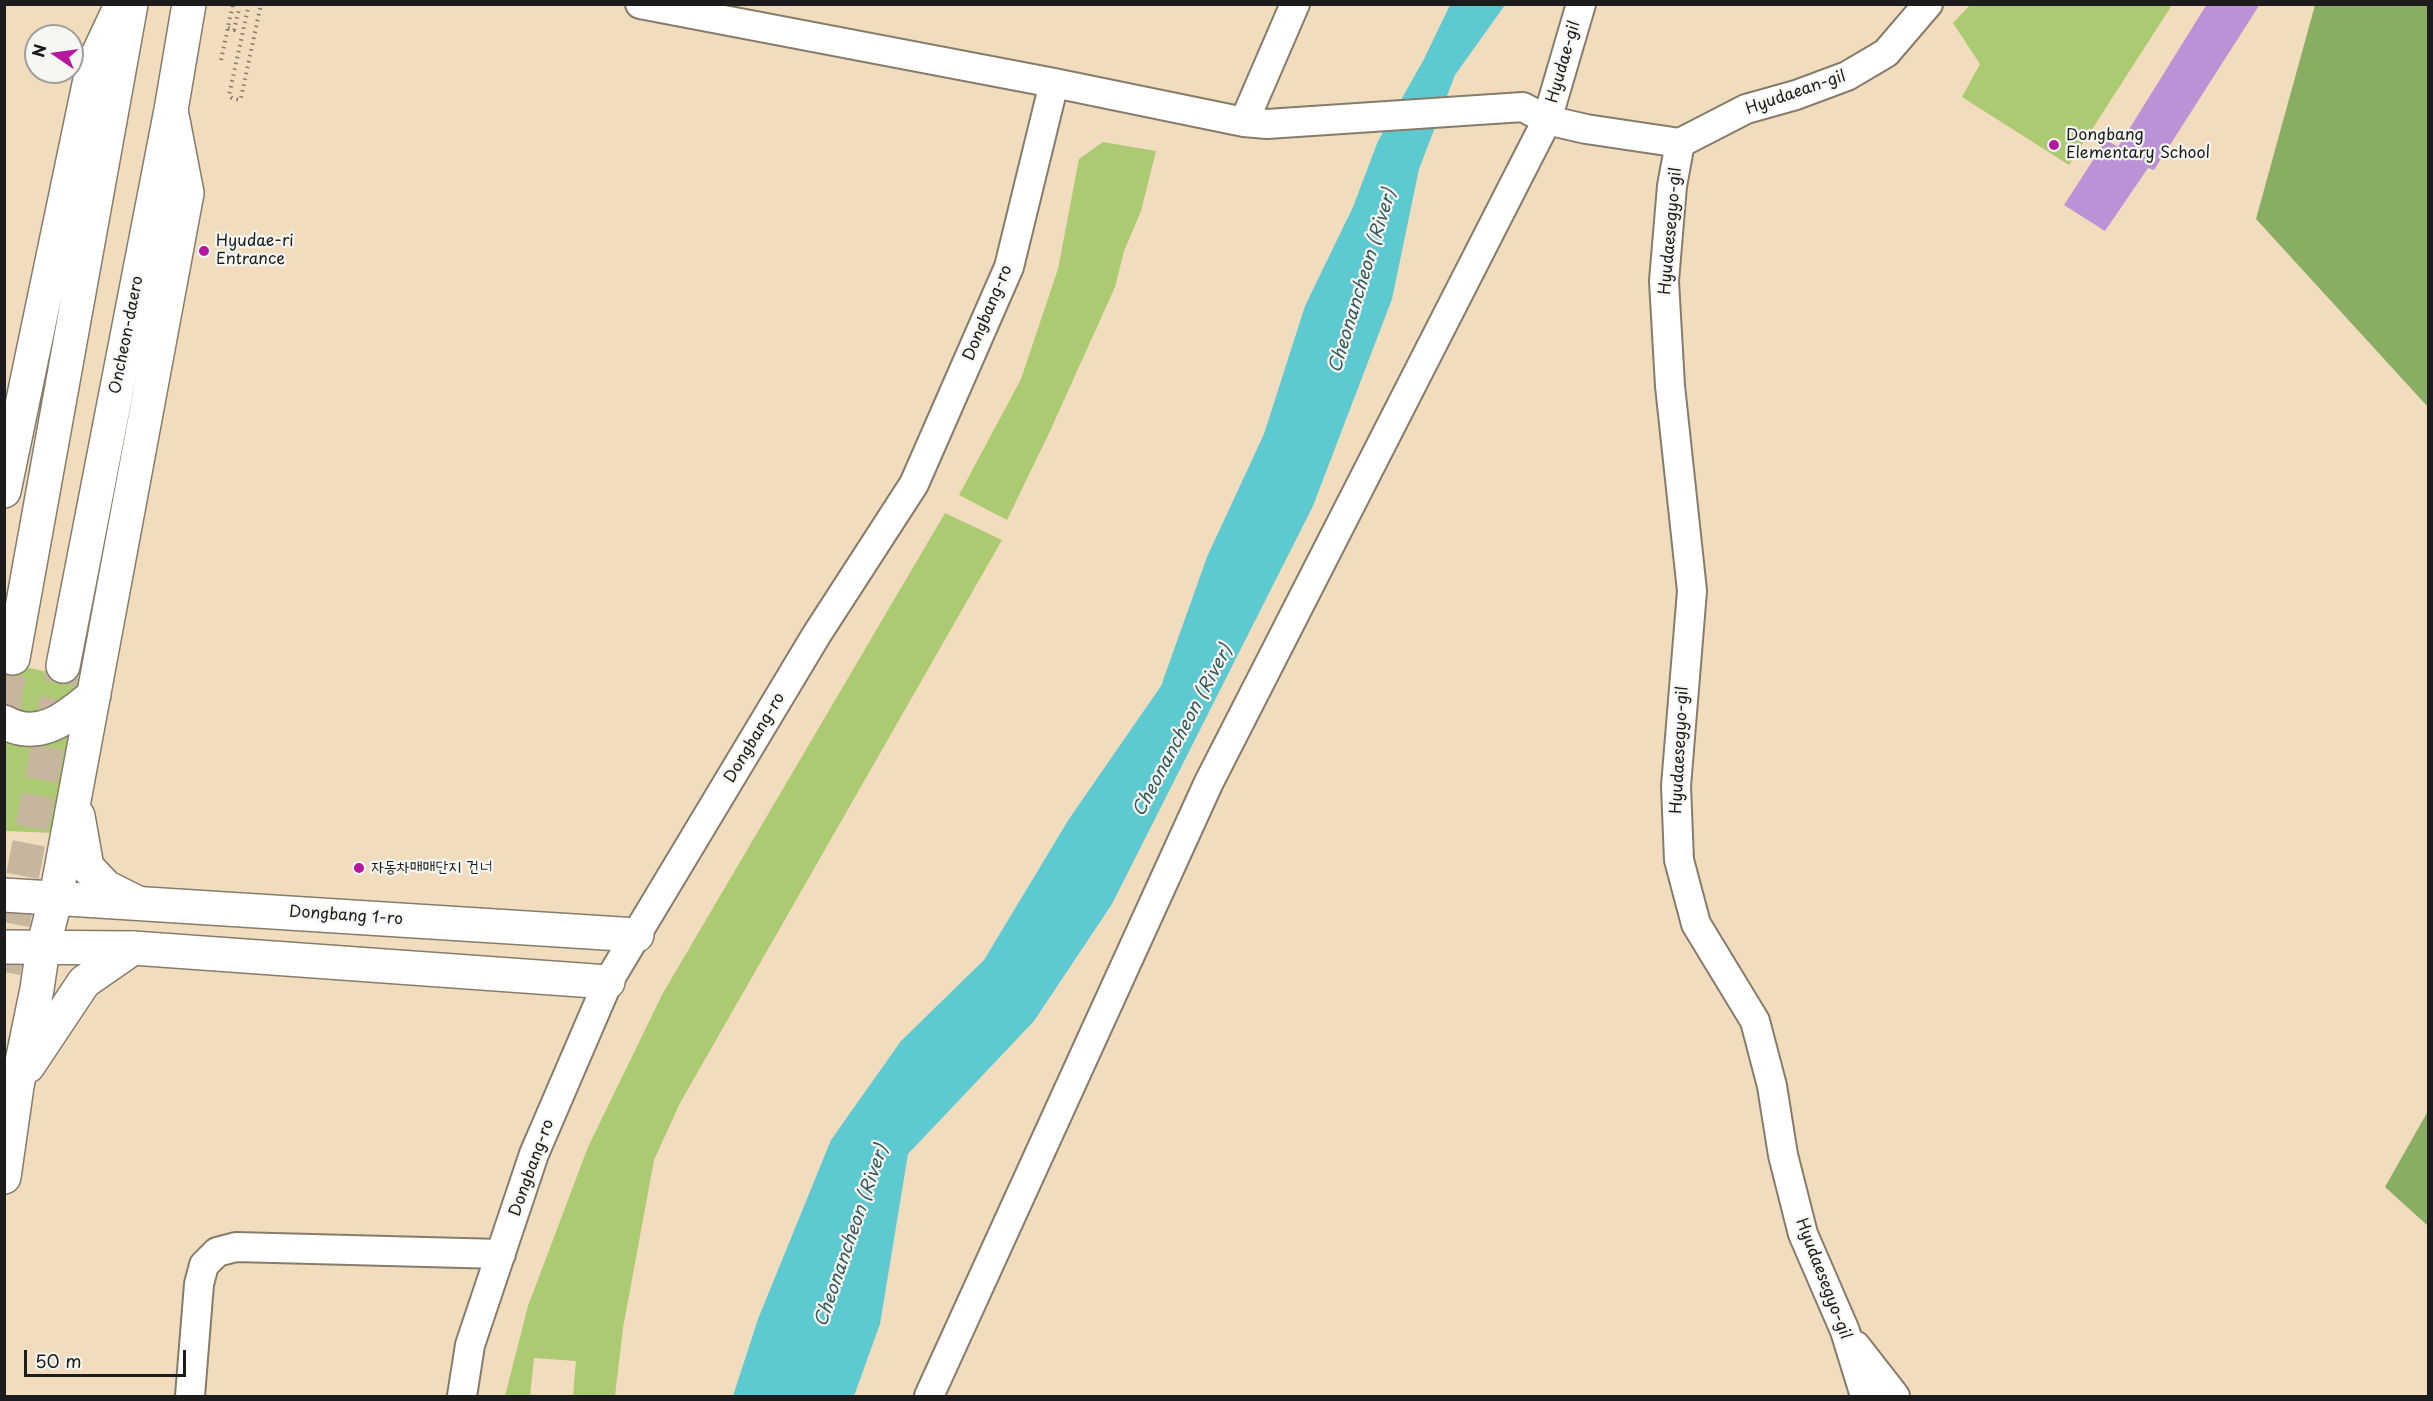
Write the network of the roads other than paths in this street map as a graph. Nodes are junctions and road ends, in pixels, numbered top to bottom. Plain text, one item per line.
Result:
1 (102, 4) edge
2 (122, 4) edge
3 (131, 4) edge
4 (189, 4) edge
5 (640, 4) edge
6 (1295, 4) edge
7 (1581, 4) edge
8 (1928, 4) edge
9 (93, 65) junction
10 (1054, 83) junction
11 (171, 110) junction
12 (1547, 120) junction
13 (1256, 123) junction
14 (1680, 143) junction
15 (4, 491) edge
16 (14, 658) tunnel mouth
17 (63, 666) tunnel mouth
18 (94, 695) junction
19 (4, 722) edge
20 (81, 762) junction
21 (4, 895) edge
22 (56, 897) junction
23 (136, 902) junction
24 (637, 935) junction
25 (4, 947) edge
26 (43, 948) junction
27 (133, 948) junction
28 (608, 982) junction
29 (16, 1086) junction
30 (6, 1153) edge
31 (501, 1254) junction
32 (1845, 1331) junction
33 (190, 1396) edge
34 (462, 1396) edge
35 (929, 1396) edge
36 (1865, 1396) edge
37 (1895, 1396) edge

1 - 9 main road
2 - 9 main road
3 - 16 main road
4 - 11 main road, Oncheon-daero
5 - 10 street
6 - 13 street
7 - 12 street, Hyudae-gil
8 - 14 street, Hyudaean-gil
9 - 15 main road
10 - 13 street
10 - 24 street, Dongbang-ro
11 - 17 main road, Oncheon-daero
11 - 18 main road
12 - 13 street
12 - 14 street
12 - 35 street, Hyudae-gil
14 - 32 street, Hyudaesegyo-gil
18 - 19 main road
18 - 20 main road
20 - 22 main road
20 - 23 main road
21 - 22 main road, Dongbang 1-ro
22 - 23 main road, Dongbang 1-ro
22 - 26 main road
23 - 24 main road, Dongbang 1-ro
24 - 28 street, Dongbang-ro
25 - 26 main road
26 - 27 main road
26 - 29 main road
27 - 28 main road
27 - 29 main road
28 - 31 street, Dongbang-ro
29 - 30 main road
31 - 33 street
31 - 34 street, Dongbang-ro
32 - 36 street, Hyudaesegyo-gil
32 - 37 street

